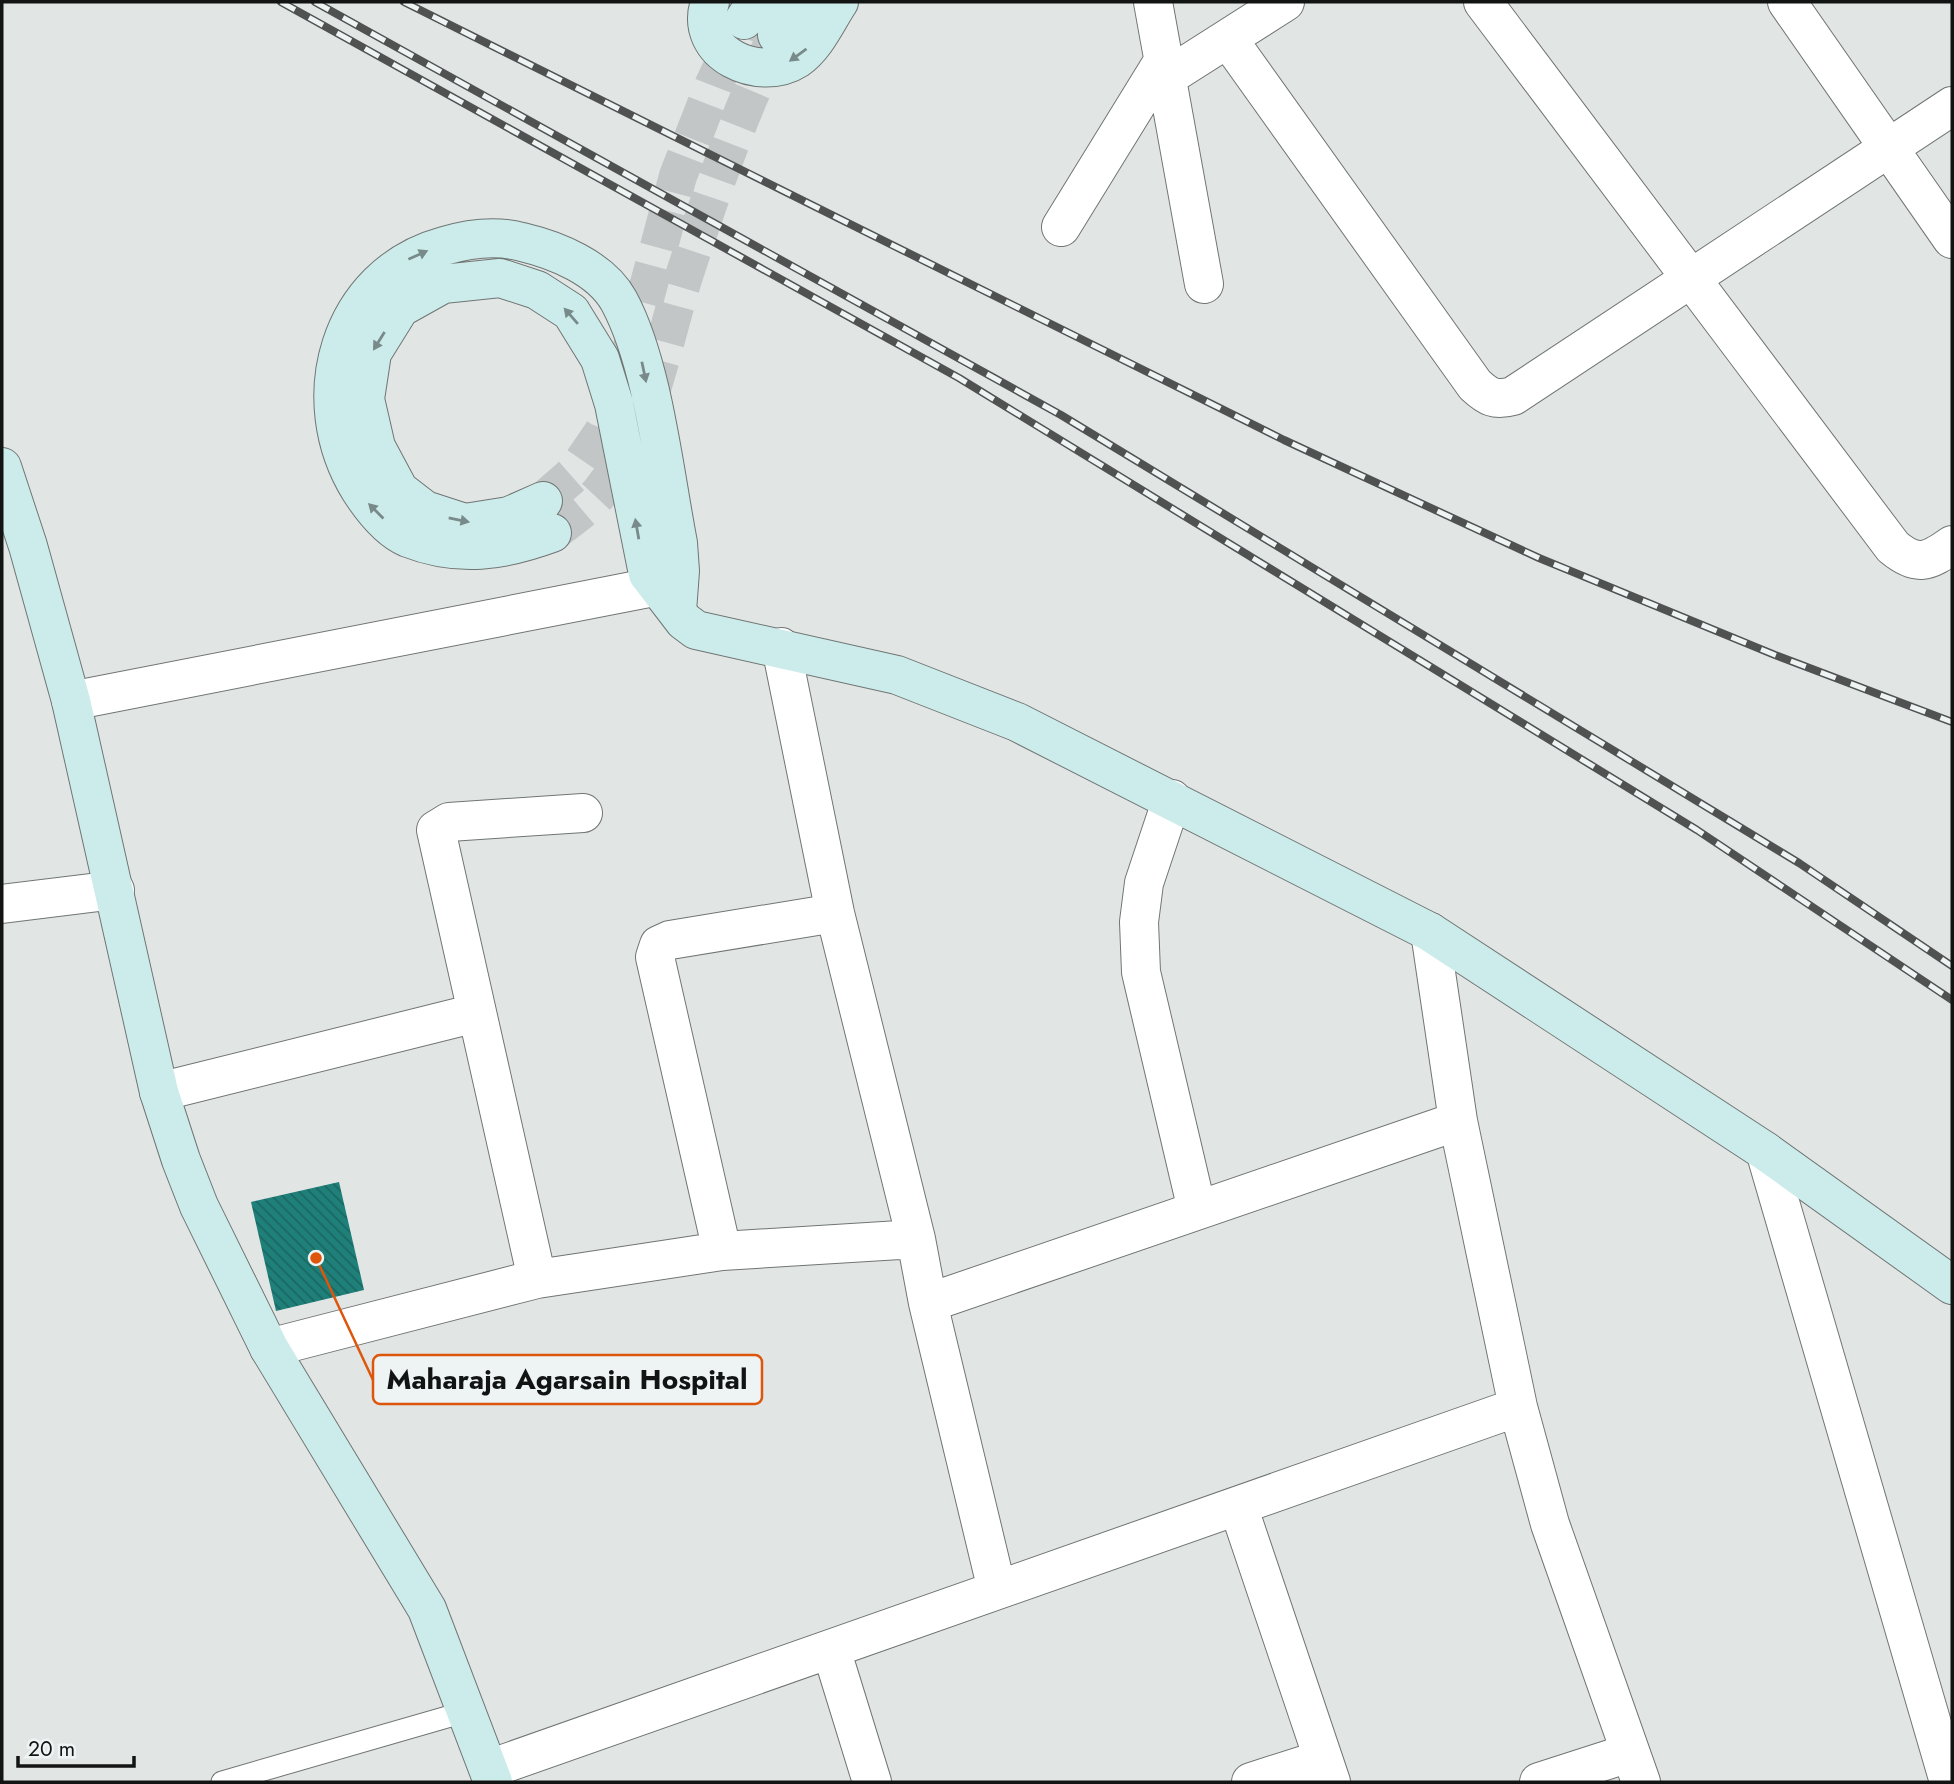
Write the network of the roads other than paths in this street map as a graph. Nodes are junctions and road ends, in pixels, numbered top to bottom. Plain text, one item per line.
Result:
1 (710, 2) edge
2 (798, 2) edge
3 (839, 2) edge
4 (1153, 2) edge
5 (1285, 2) edge
6 (1483, 2) edge
7 (1787, 2) edge
8 (759, 19) tunnel mouth
9 (1228, 39) junction
10 (1163, 71) junction
11 (1952, 106) edge
12 (1889, 148) junction
13 (1061, 227) dead end
14 (1952, 239) edge
15 (1691, 278) junction
16 (1204, 284) dead end
17 (2, 467) edge
18 (548, 517) tunnel mouth
19 (1952, 545) edge
20 (671, 593) junction
21 (781, 647) junction
22 (71, 701) junction
23 (1172, 800) junction
24 (583, 813) dead end
25 (115, 890) junction
26 (2, 904) edge
27 (835, 913) junction
28 (1430, 932) junction
29 (476, 1013) junction
30 (159, 1091) junction
31 (1458, 1121) junction
32 (1765, 1151) junction
33 (1197, 1210) junction
34 (916, 1239) junction
35 (722, 1251) junction
36 (537, 1279) junction
37 (1952, 1285) edge
38 (928, 1303) junction
39 (269, 1348) junction
40 (1518, 1407) junction
41 (1238, 1506) junction
42 (997, 1590) junction
43 (831, 1648) junction
44 (468, 1711) junction
45 (1635, 1768) edge
46 (1327, 1770) edge
47 (491, 1776) edge
48 (222, 1782) edge
49 (872, 1782) edge
50 (1251, 1782) edge
51 (1539, 1782) edge
52 (1950, 1782) edge

3 -> 1 street
2 - 8 street
4 - 10 street
5 - 9 street
6 - 15 street
7 - 12 street
9 - 10 street
9 - 15 street
10 - 13 street
10 - 16 street
11 - 12 street
12 - 14 street
12 - 15 street
15 - 19 street
17 - 22 street
18 - 20 street
20 - 21 street
20 - 22 street
21 - 23 street
21 - 27 street
22 - 25 street
23 - 28 street
23 - 33 street
24 - 29 street
25 - 26 street
25 - 30 street
27 - 34 street
27 - 35 street
28 - 31 street
28 - 32 street
29 - 30 street
29 - 36 street
30 - 39 street
31 - 33 street
31 - 40 street
32 - 37 street
32 - 52 street
33 - 38 street
34 - 35 street
34 - 38 street
35 - 36 street
36 - 39 street
38 - 42 street
39 - 44 street
40 - 41 street
40 - 45 street
41 - 42 street
41 - 46 street
42 - 43 street
43 - 47 street
43 - 49 street
44 - 47 street
44 - 48 lane
45 - 51 street
46 - 50 street

